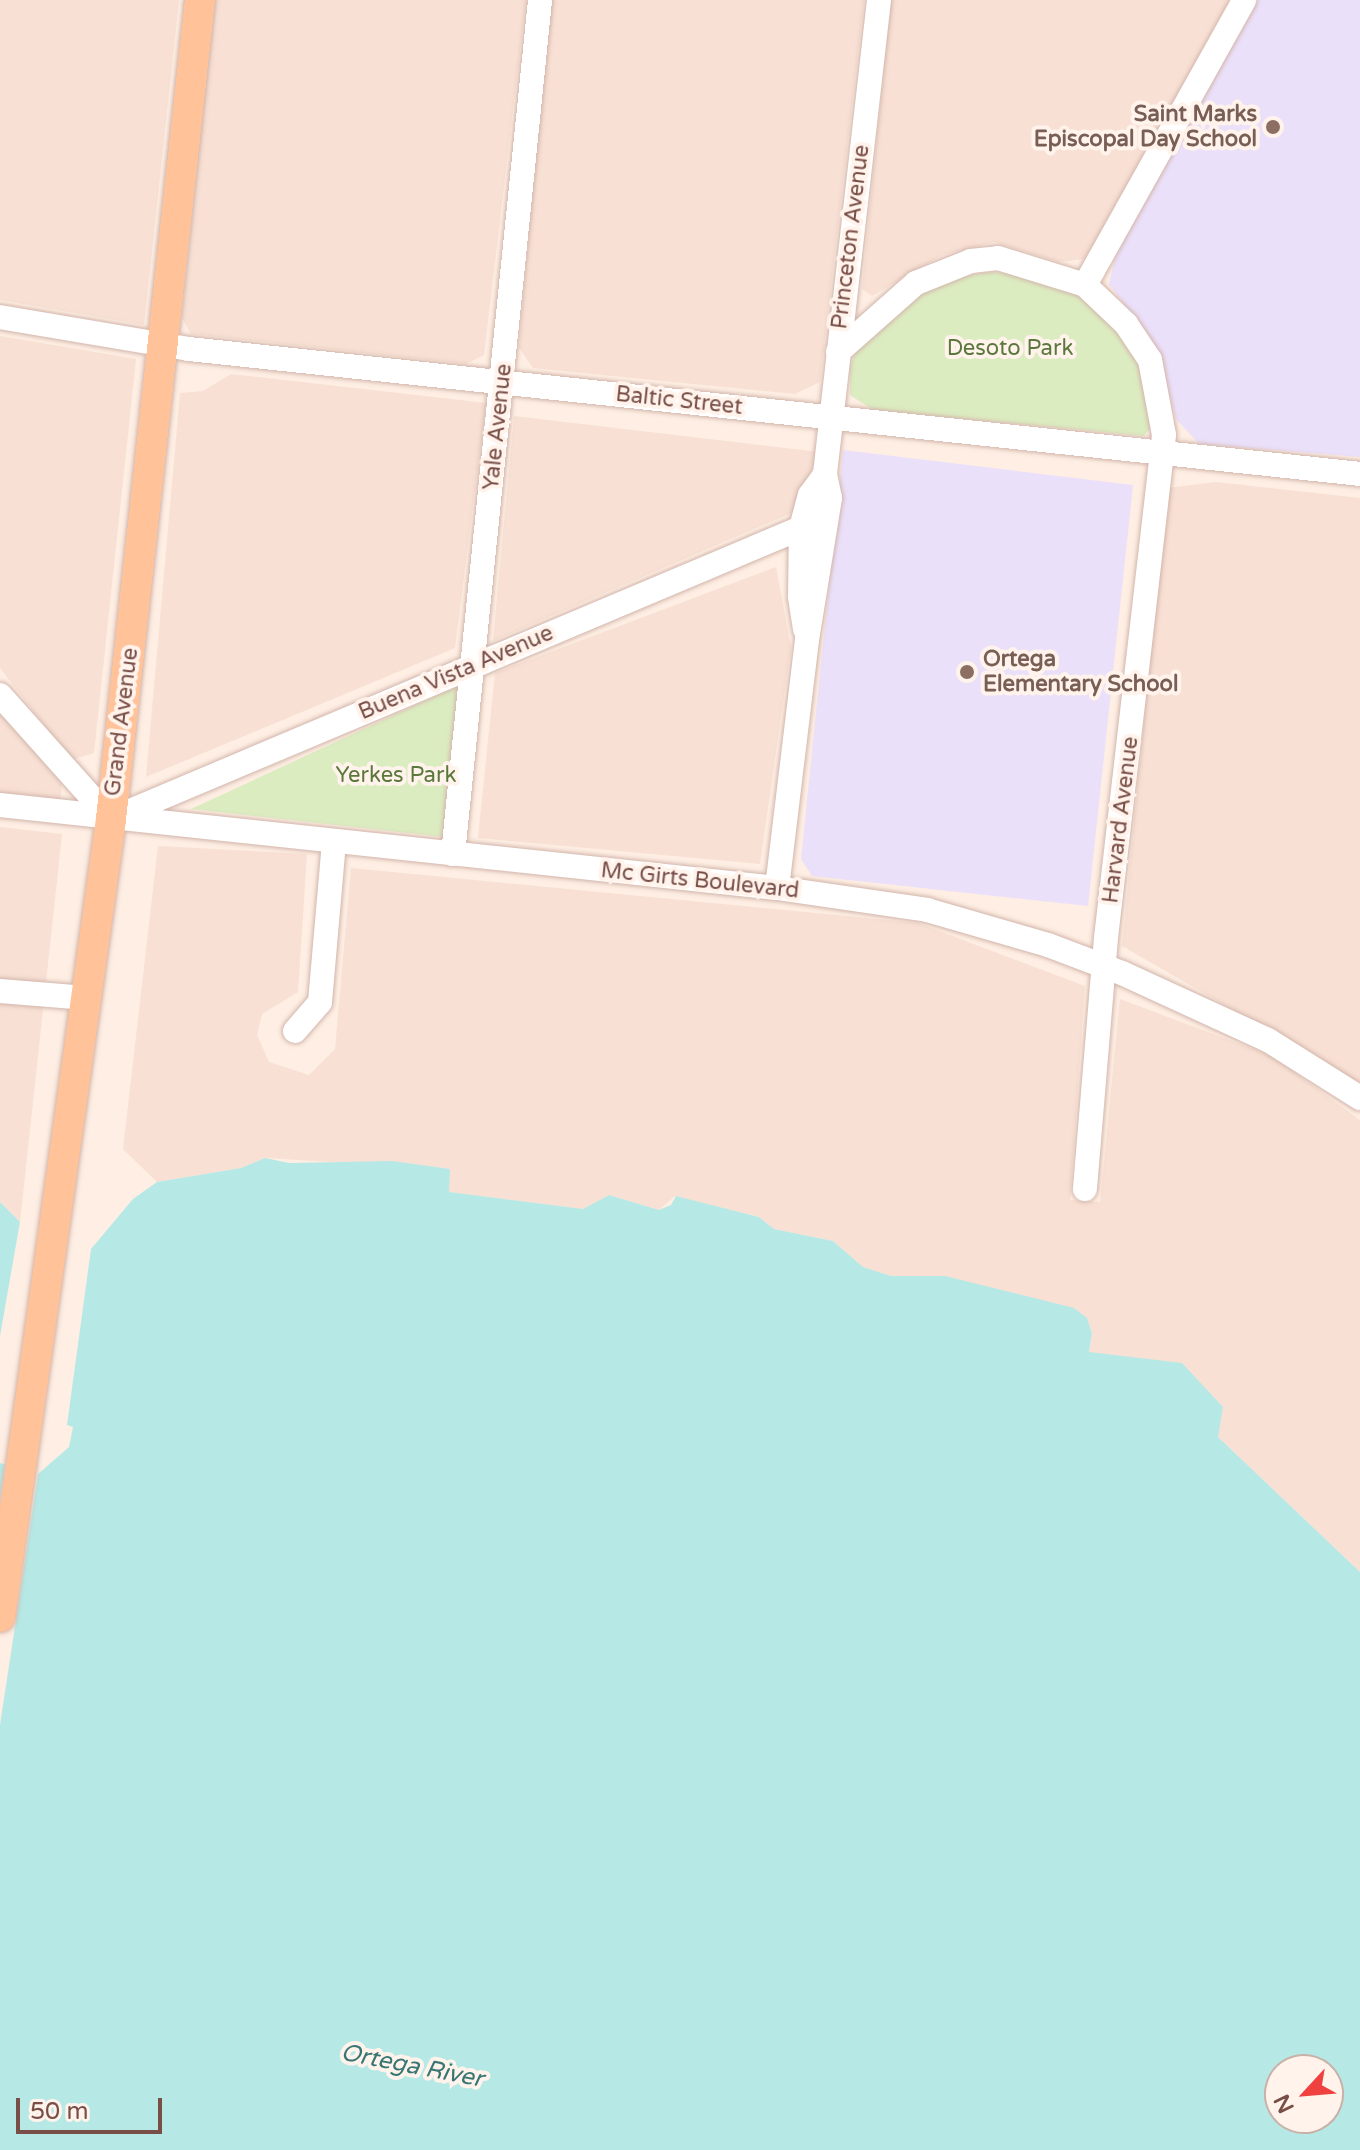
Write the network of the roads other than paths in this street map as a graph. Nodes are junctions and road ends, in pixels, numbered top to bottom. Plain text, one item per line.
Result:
1 (200, 0) edge
2 (540, 0) edge
3 (879, 0) edge
4 (1244, 0) edge
5 (1085, 285) junction
6 (0, 317) edge
7 (163, 344) junction
8 (838, 352) junction
9 (502, 382) junction
10 (833, 415) junction
11 (1162, 453) junction
12 (825, 474) junction
13 (1360, 474) edge
14 (801, 528) junction
15 (807, 640) junction
16 (473, 665) junction
17 (0, 695) edge
18 (0, 805) edge
19 (111, 819) junction
20 (334, 843) junction
21 (453, 854) junction
22 (777, 888) junction
23 (1104, 966) junction
24 (0, 991) edge
25 (87, 998) junction
26 (295, 1031) dead end
27 (1360, 1098) edge
28 (1085, 1189) dead end
29 (0, 1617) edge

1 - 7 main road, Grand Avenue
2 - 9 street, Yale Avenue
3 - 8 street, Princeton Avenue
4 - 5 street
5 - 8 street
5 - 11 street, Harvard Avenue
6 - 7 street, Baltic Street
7 - 9 street, Baltic Street
7 - 19 main road, Grand Avenue
8 - 10 street, Princeton Avenue
9 - 10 street, Baltic Street
9 - 16 street, Yale Avenue
10 - 11 street, Baltic Street
10 - 12 street, Princeton Avenue
11 - 13 street, Baltic Street
11 - 23 street, Harvard Avenue
12 - 14 street, Princeton Avenue
12 - 15 street, Princeton Avenue
14 - 15 street, Princeton Avenue
14 - 16 street, Buena Vista Avenue
15 - 22 street, Princeton Avenue
16 - 19 street, Buena Vista Avenue
16 - 21 street, Yale Avenue
17 - 19 street
18 - 19 street, Mc Girts Boulevard
19 - 20 street, Mc Girts Boulevard
19 - 25 main road, Grand Avenue
20 - 21 street, Mc Girts Boulevard
20 - 26 street
21 - 22 street, Mc Girts Boulevard
22 - 23 street, Mc Girts Boulevard
23 - 27 street, Mc Girts Boulevard
23 - 28 street, Harvard Avenue
24 - 25 street
25 - 29 main road, Grand Avenue

